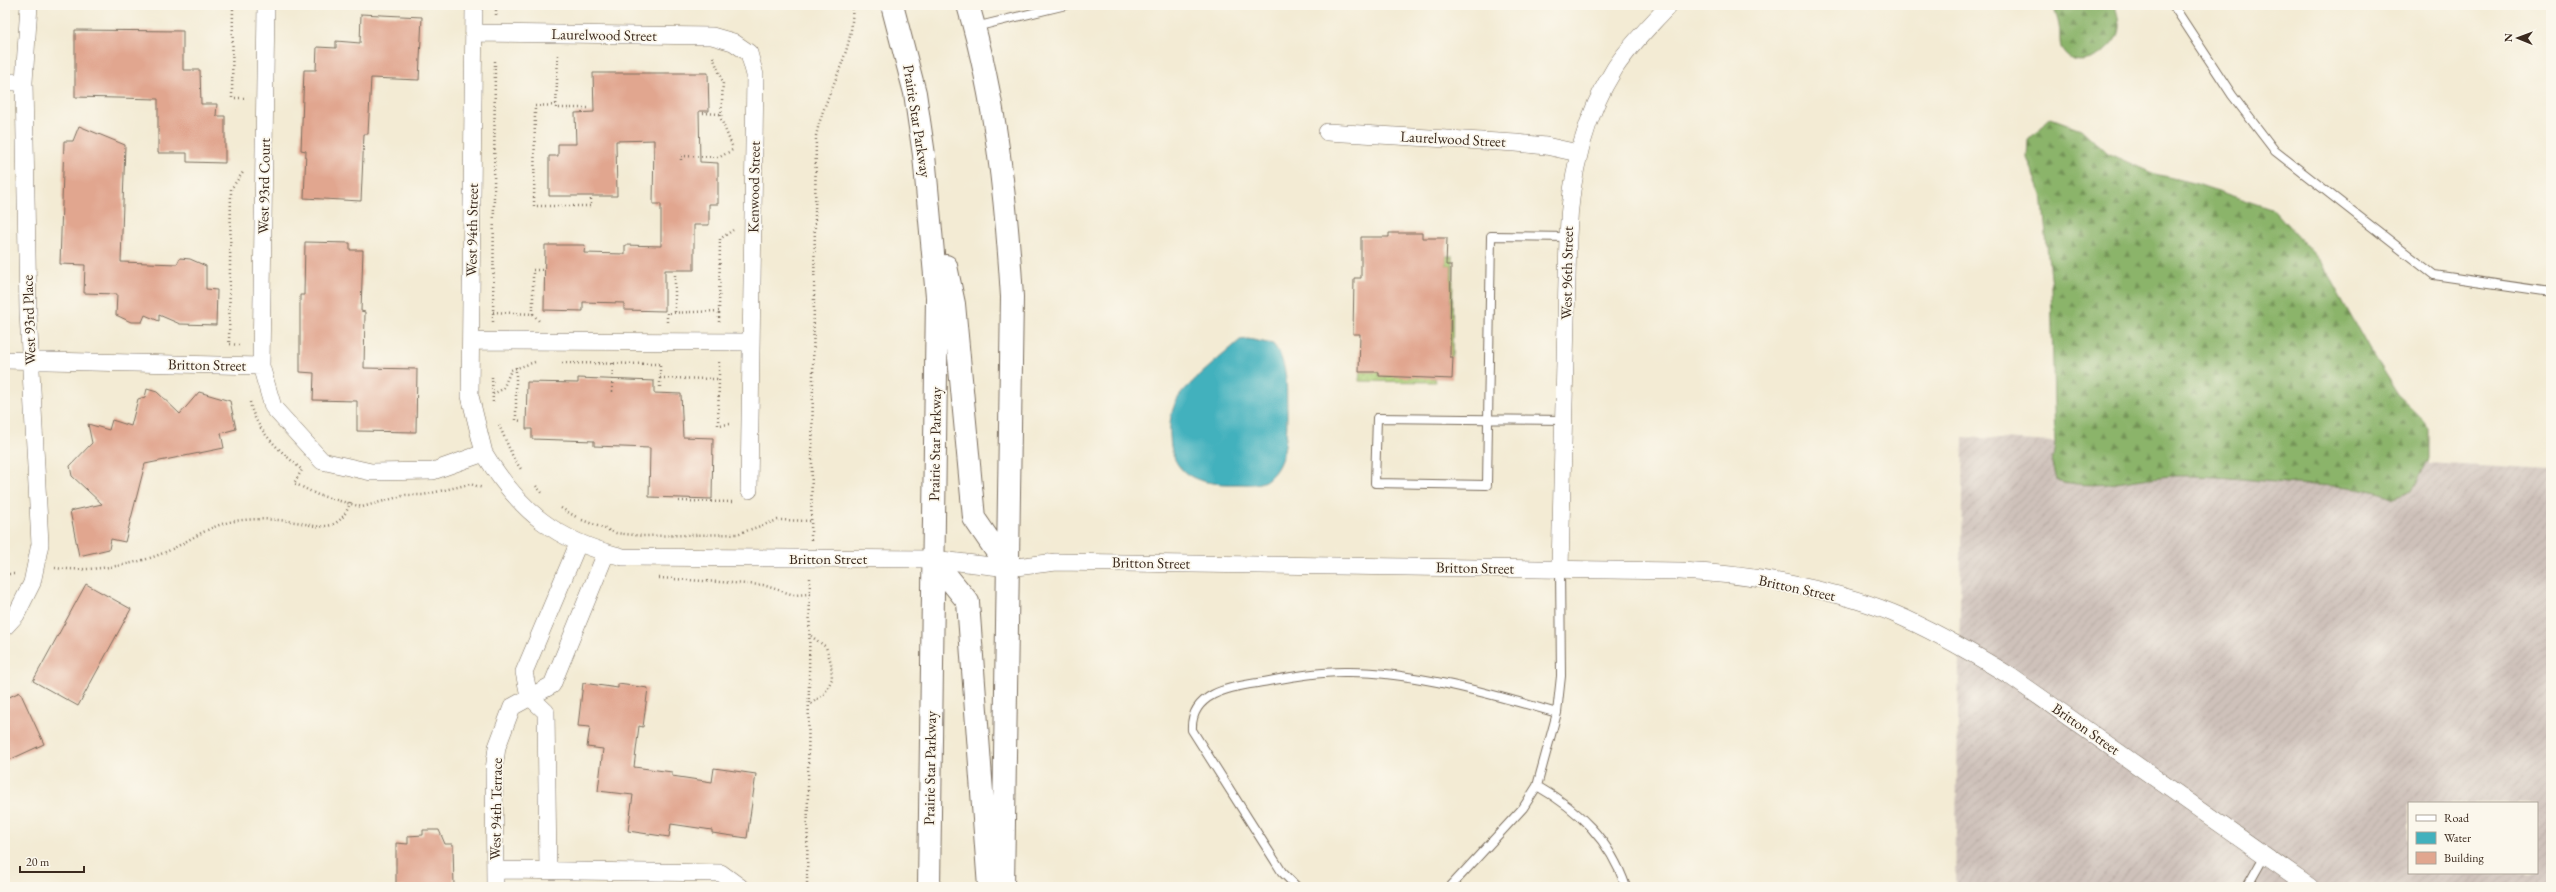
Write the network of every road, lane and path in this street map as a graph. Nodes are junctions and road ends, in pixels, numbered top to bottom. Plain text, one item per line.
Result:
1 (29, 5) edge
2 (233, 5) edge
3 (266, 5) edge
4 (474, 5) edge
5 (496, 5) edge
6 (852, 5) edge
7 (892, 5) edge
8 (968, 5) edge
9 (1066, 5) edge
10 (1669, 5) edge
11 (2173, 5) edge
12 (496, 16) dead end
13 (974, 27) junction
14 (474, 33) junction
15 (733, 42) joint
16 (711, 52) dead end
17 (563, 55) dead end
18 (495, 60) dead end
19 (5, 82) edge
20 (24, 82) junction
21 (252, 98) dead end
22 (556, 105) junction
23 (590, 108) dead end
24 (703, 113) dead end
25 (721, 114) junction
26 (1327, 132) dead end
27 (734, 148) junction
28 (1578, 153) junction
29 (736, 154) dead end
30 (681, 160) dead end
31 (247, 166) dead end
32 (926, 173) junction
33 (591, 199) dead end
34 (735, 228) dead end
35 (1568, 237) junction
36 (542, 270) dead end
37 (675, 276) dead end
38 (2551, 292) edge
39 (719, 311) junction
40 (493, 312) junction
41 (675, 313) junction
42 (533, 314) junction
43 (541, 323) dead end
44 (493, 325) dead end
45 (667, 327) dead end
46 (719, 330) dead end
47 (470, 342) junction
48 (751, 342) junction
49 (5, 360) edge
50 (30, 360) junction
51 (719, 360) dead end
52 (543, 362) dead end
53 (558, 363) dead end
54 (613, 363) junction
55 (245, 366) junction
56 (262, 366) junction
57 (516, 367) junction
58 (492, 377) dead end
59 (660, 378) junction
60 (719, 379) junction
61 (660, 390) dead end
62 (612, 392) dead end
63 (493, 394) junction
64 (249, 400) dead end
65 (495, 410) dead end
66 (1488, 418) junction
67 (1565, 420) junction
68 (522, 421) dead end
69 (497, 422) dead end
70 (735, 424) dead end
71 (484, 454) junction
72 (525, 476) dead end
73 (534, 485) dead end
74 (743, 492) joint
75 (488, 494) dead end
76 (547, 498) dead end
77 (351, 500) dead end
78 (678, 501) dead end
79 (350, 504) junction
80 (555, 505) dead end
81 (811, 521) junction
82 (811, 540) dead end
83 (578, 544) junction
84 (606, 552) junction
85 (933, 559) junction
86 (1008, 568) junction
87 (1560, 569) junction
88 (34, 570) junction
89 (5, 574) edge
90 (654, 578) dead end
91 (810, 580) dead end
92 (810, 594) junction
93 (5, 627) edge
94 (810, 636) junction
95 (529, 696) junction
96 (810, 705) junction
97 (1557, 713) junction
98 (1537, 786) junction
99 (2265, 855) junction
100 (496, 870) junction
101 (548, 870) junction
102 (495, 887) edge
103 (740, 887) edge
104 (807, 887) edge
105 (929, 887) edge
106 (989, 887) edge
107 (1003, 887) edge
108 (1297, 887) edge
109 (1450, 887) edge
110 (1626, 887) edge
111 (2247, 887) edge
112 (2310, 887) edge

1 - 20 street, West 93rd Place
2 - 21 path
3 - 56 street, West 93rd Court
4 - 14 street, West 94th Street
5 - 12 path
6 - 81 path
7 - 32 main road, Prairie Star Parkway
8 - 13 main road
9 - 13 lane
10 - 28 street, West 96th Street
11 - 38 lane
13 - 86 main road
14 - 15 street, Laurelwood Street
14 - 47 street, West 94th Street
15 - 48 street, Kenwood Street
16 - 25 path
17 - 22 path
18 - 40 path
19 - 20 street
20 - 50 street, West 93rd Place
22 - 23 path
22 - 33 path
24 - 25 path
25 - 27 path
26 - 28 street, Laurelwood Street
27 - 29 path
27 - 30 path
28 - 35 street, West 96th Street
31 - 55 path
32 - 85 main road, Prairie Star Parkway
32 - 86 main road
34 - 39 path
35 - 66 lane
35 - 67 street, West 96th Street
36 - 42 path
37 - 41 path
39 - 41 path
39 - 46 path
40 - 42 path
40 - 44 path
41 - 45 path
42 - 43 path
47 - 48 street
47 - 71 street, West 94th Street
48 - 74 street, Kenwood Street
49 - 50 street, Britton Street
50 - 55 street, Britton Street
50 - 88 street, West 93rd Place
51 - 60 path
52 - 57 path
53 - 54 path
54 - 59 path
54 - 62 path
55 - 56 street, Britton Street
56 - 71 street, Britton Street
57 - 63 path
57 - 68 path
58 - 63 path
59 - 60 path
59 - 61 path
60 - 70 path
63 - 65 path
64 - 79 path
66 - 66 lane
66 - 67 lane
67 - 87 street, West 96th Street
69 - 72 path
71 - 83 street, Britton Street
73 - 76 path
74 - 78 path
75 - 79 path
77 - 79 path
79 - 88 path
80 - 81 path
81 - 82 path
83 - 84 street, Britton Street
83 - 95 street
84 - 85 street, Britton Street
84 - 95 street, West 94th Terrace
85 - 86 street, Britton Street
85 - 105 main road, Prairie Star Parkway
85 - 106 main road
86 - 87 street, Britton Street
86 - 107 main road
87 - 97 lane
87 - 99 street, Britton Street
88 - 89 path
88 - 93 street, West 93rd Place
90 - 92 path
91 - 92 path
92 - 94 path
94 - 96 path
94 - 96 path
95 - 100 street, West 94th Terrace
95 - 101 street
96 - 104 path
97 - 98 lane
97 - 108 lane
98 - 109 lane
98 - 110 lane
99 - 111 lane
99 - 112 street, Britton Street
100 - 101 street
100 - 102 street, West 94th Terrace
101 - 103 street

